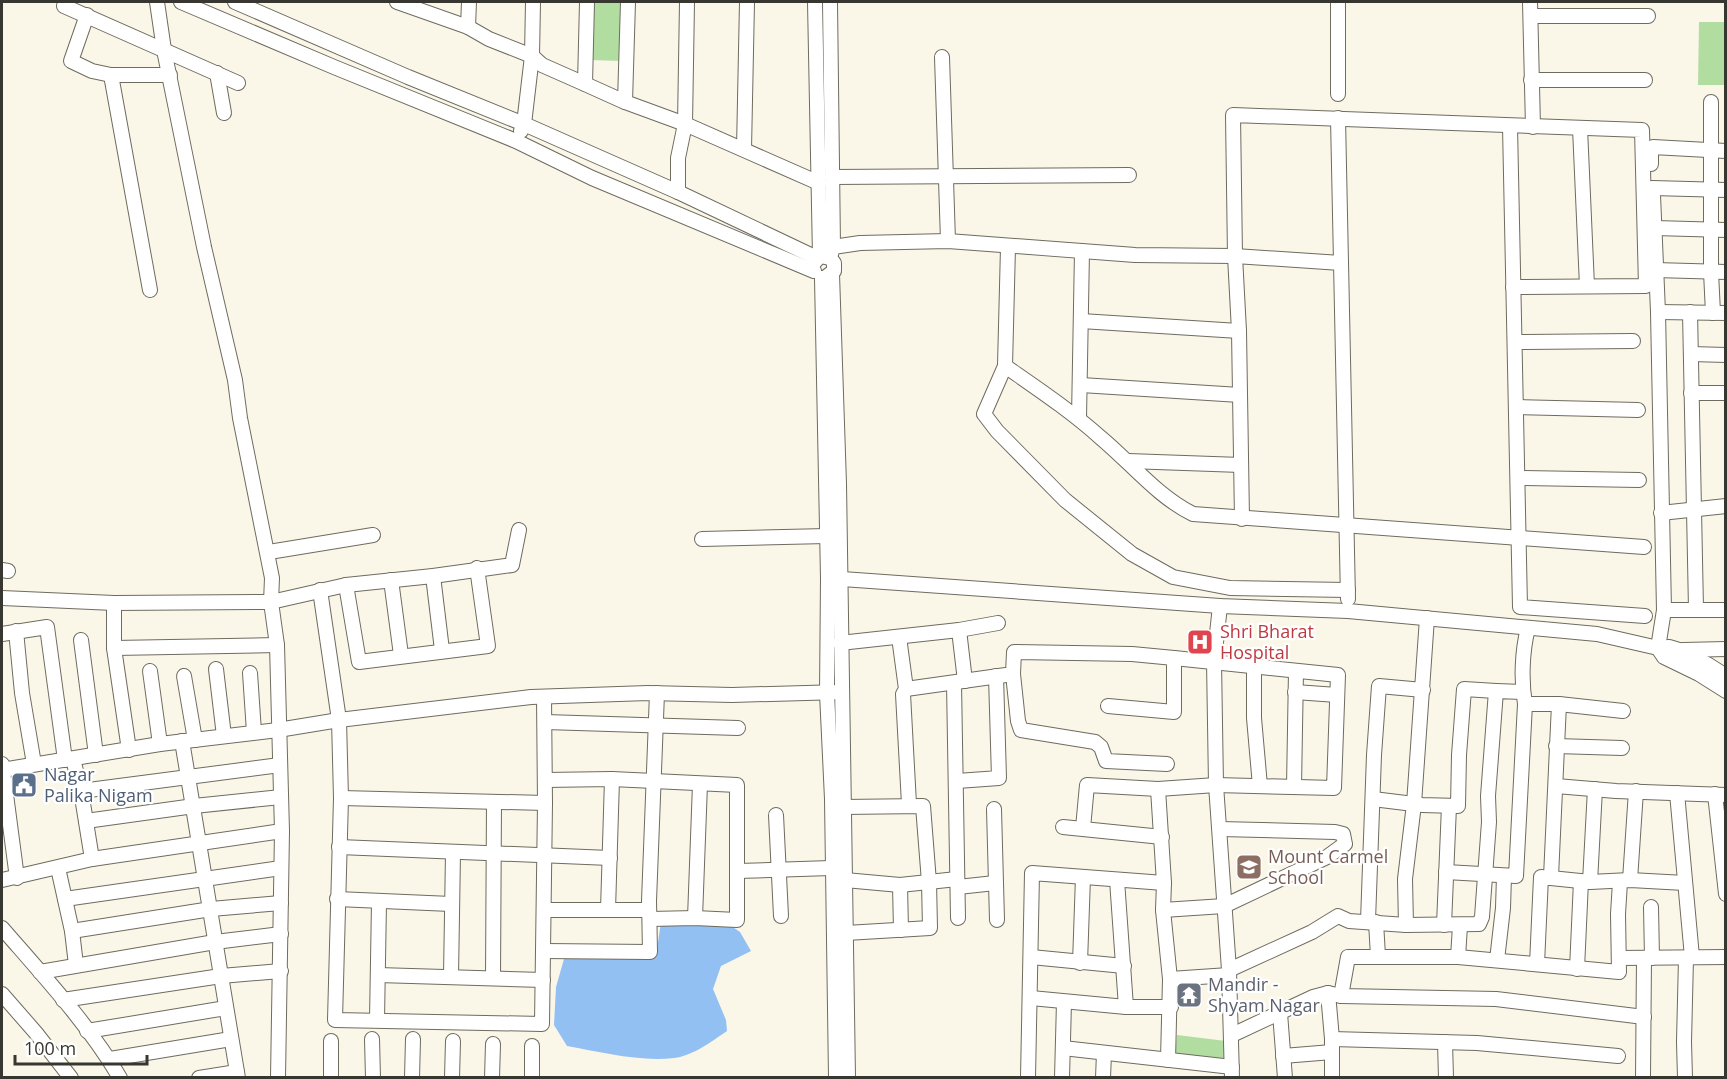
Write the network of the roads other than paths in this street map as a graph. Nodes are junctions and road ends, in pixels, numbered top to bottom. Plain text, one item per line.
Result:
1 (66, 2) edge
2 (157, 2) edge
3 (181, 2) edge
4 (237, 2) edge
5 (397, 2) edge
6 (469, 2) edge
7 (533, 2) edge
8 (587, 2) edge
9 (628, 2) edge
10 (687, 2) edge
11 (747, 2) edge
12 (815, 2) edge
13 (830, 2) edge
14 (1338, 2) edge
15 (1530, 2) edge
16 (429, 7) edge
17 (87, 15) junction
18 (1531, 16) junction
19 (1648, 16) dead end
20 (231, 23) junction
21 (468, 27) junction
22 (164, 50) junction
23 (532, 56) junction
24 (942, 57) dead end
25 (218, 73) junction
26 (111, 75) junction
27 (170, 75) junction
28 (1645, 80) dead end
29 (1531, 81) junction
30 (238, 83) dead end
31 (585, 84) junction
32 (1338, 94) dead end
33 (625, 102) junction
34 (1711, 102) dead end
35 (224, 113) dead end
36 (1338, 118) junction
37 (524, 124) junction
38 (686, 124) junction
39 (1510, 126) junction
40 (1533, 127) junction
41 (1580, 128) junction
42 (516, 141) junction
43 (744, 149) junction
44 (1725, 151) edge
45 (1710, 152) junction
46 (1129, 175) dead end
47 (948, 176) junction
48 (832, 177) junction
49 (819, 183) junction
50 (1652, 188) junction
51 (1711, 189) junction
52 (1725, 190) edge
53 (678, 192) junction
54 (1654, 228) junction
55 (1719, 230) edge
56 (948, 241) junction
57 (1008, 247) junction
58 (1082, 251) junction
59 (1235, 256) junction
60 (824, 263) junction
61 (1341, 263) junction
62 (1655, 270) junction
63 (1718, 272) edge
64 (1587, 286) junction
65 (1513, 287) junction
66 (150, 290) dead end
67 (1658, 312) junction
68 (1690, 312) junction
69 (1719, 313) edge
70 (1081, 321) junction
71 (1239, 331) junction
72 (1633, 341) dead end
73 (1515, 342) junction
74 (1691, 354) junction
75 (1725, 355) edge
76 (1005, 366) junction
77 (1081, 385) junction
78 (1691, 393) junction
79 (1725, 393) edge
80 (1240, 395) junction
81 (1516, 407) junction
82 (1638, 410) dead end
83 (1079, 418) junction
84 (1128, 461) junction
85 (1241, 465) junction
86 (1518, 478) junction
87 (1639, 480) dead end
88 (1725, 506) edge
89 (1694, 511) junction
90 (1661, 513) junction
91 (1242, 519) junction
92 (1347, 525) junction
93 (519, 530) dead end
94 (373, 535) dead end
95 (827, 536) junction
96 (702, 539) dead end
97 (1519, 539) junction
98 (1644, 547) dead end
99 (269, 552) junction
100 (477, 568) junction
101 (433, 576) junction
102 (834, 579) junction
103 (391, 580) junction
104 (346, 585) junction
105 (320, 590) junction
106 (1348, 590) junction
107 (2, 598) edge
108 (271, 602) junction
109 (114, 603) junction
110 (1220, 606) junction
111 (1696, 609) junction
112 (1348, 610) junction
113 (1664, 610) junction
114 (1725, 610) edge
115 (1645, 616) dead end
116 (1428, 618) junction
117 (998, 623) dead end
118 (1528, 628) junction
119 (959, 630) junction
120 (16, 632) junction
121 (2, 634) edge
122 (899, 637) junction
123 (81, 640) dead end
124 (840, 644) junction
125 (277, 645) junction
126 (114, 648) junction
127 (1658, 648) junction
128 (1725, 649) edge
129 (442, 650) junction
130 (1679, 650) junction
131 (401, 656) junction
132 (1174, 658) junction
133 (1214, 661) junction
134 (1254, 667) junction
135 (216, 669) dead end
136 (150, 671) dead end
137 (1296, 671) junction
138 (250, 672) dead end
139 (1013, 674) junction
140 (184, 676) dead end
141 (996, 676) junction
142 (1725, 676) edge
143 (959, 682) junction
144 (906, 689) junction
145 (1424, 690) junction
146 (1496, 691) junction
147 (1725, 691) edge
148 (1295, 692) junction
149 (657, 693) junction
150 (834, 693) junction
151 (1337, 695) junction
152 (544, 697) junction
153 (1524, 698) junction
154 (1559, 704) junction
155 (1108, 706) dead end
156 (1623, 711) dead end
157 (339, 720) junction
158 (545, 722) junction
159 (656, 726) junction
160 (738, 728) dead end
161 (278, 729) junction
162 (254, 732) junction
163 (224, 736) junction
164 (188, 740) junction
165 (160, 744) junction
166 (1556, 746) junction
167 (1622, 748) dead end
168 (129, 750) junction
169 (96, 755) junction
170 (69, 760) junction
171 (34, 764) junction
172 (1167, 764) dead end
173 (280, 765) junction
174 (2, 768) edge
175 (188, 776) junction
176 (612, 779) junction
177 (545, 780) junction
178 (655, 781) junction
179 (957, 781) junction
180 (700, 784) junction
181 (1216, 785) junction
182 (1260, 786) junction
183 (1556, 786) junction
184 (1294, 787) junction
185 (1158, 789) junction
186 (1595, 789) junction
187 (81, 790) junction
188 (1636, 791) junction
189 (1677, 793) junction
190 (1720, 794) edge
191 (280, 797) junction
192 (340, 798) junction
193 (1373, 799) junction
194 (494, 802) junction
195 (545, 803) junction
196 (909, 804) junction
197 (1414, 804) junction
198 (194, 806) junction
199 (1449, 806) junction
200 (843, 807) junction
201 (994, 809) dead end
202 (4, 812) edge
203 (776, 815) dead end
204 (86, 821) junction
205 (1063, 827) dead end
206 (1083, 828) junction
207 (1220, 829) junction
208 (282, 831) junction
209 (1162, 837) junction
210 (1345, 840) junction
211 (1371, 840) junction
212 (199, 845) junction
213 (339, 847) junction
214 (7, 848) edge
215 (453, 853) junction
216 (494, 854) junction
217 (544, 856) junction
218 (610, 858) junction
219 (92, 860) junction
220 (58, 868) junction
221 (281, 868) junction
222 (831, 868) junction
223 (778, 870) junction
224 (738, 871) junction
225 (1446, 872) junction
226 (1484, 874) junction
227 (1504, 876) junction
228 (1551, 877) junction
229 (17, 878) junction
230 (205, 878) junction
231 (1083, 878) junction
232 (2, 880) edge
233 (845, 880) junction
234 (1117, 880) junction
235 (1625, 881) junction
236 (929, 882) junction
237 (1586, 882) junction
238 (958, 883) junction
239 (995, 883) junction
240 (1164, 883) junction
241 (1684, 883) junction
242 (900, 885) junction
243 (1725, 894) edge
244 (65, 899) junction
245 (337, 899) junction
246 (379, 902) junction
247 (281, 903) junction
248 (451, 904) junction
249 (1224, 906) junction
250 (1651, 907) dead end
251 (211, 909) junction
252 (544, 910) junction
253 (608, 910) junction
254 (1163, 910) junction
255 (649, 914) junction
256 (781, 916) dead end
257 (695, 918) junction
258 (958, 918) dead end
259 (997, 920) dead end
260 (1372, 922) junction
261 (1406, 925) junction
262 (1444, 925) junction
263 (1460, 926) junction
264 (2, 928) edge
265 (902, 930) junction
266 (72, 931) junction
267 (846, 933) junction
268 (281, 934) junction
269 (215, 942) junction
270 (544, 951) junction
271 (1378, 956) junction
272 (1031, 957) junction
273 (1458, 957) junction
274 (1689, 957) junction
275 (1725, 957) edge
276 (1619, 958) junction
277 (1648, 958) junction
278 (1497, 960) junction
279 (1080, 963) junction
280 (1537, 964) junction
281 (76, 965) junction
282 (1124, 966) junction
283 (1577, 969) junction
284 (280, 971) junction
285 (40, 972) junction
286 (1229, 972) junction
287 (378, 975) junction
288 (221, 976) junction
289 (451, 976) junction
290 (493, 978) junction
291 (1170, 979) junction
292 (543, 980) junction
293 (2, 994) edge
294 (1335, 994) junction
295 (1030, 998) junction
296 (63, 1000) junction
297 (1064, 1002) junction
298 (1126, 1007) junction
299 (1171, 1007) junction
300 (226, 1008) junction
301 (1280, 1013) junction
302 (1644, 1017) junction
303 (377, 1020) junction
304 (87, 1031) junction
305 (1232, 1035) junction
306 (231, 1039) junction
307 (372, 1039) dead end
308 (413, 1039) dead end
309 (331, 1041) dead end
310 (453, 1041) dead end
311 (1445, 1042) junction
312 (493, 1044) dead end
313 (532, 1046) dead end
314 (1332, 1046) junction
315 (1063, 1048) junction
316 (1104, 1053) junction
317 (1284, 1056) junction
318 (1618, 1056) dead end
319 (110, 1059) junction
320 (1168, 1060) junction
321 (1232, 1072) edge
322 (238, 1075) edge
323 (71, 1077) edge
324 (120, 1077) edge
325 (199, 1077) edge
326 (278, 1077) edge
327 (331, 1077) edge
328 (373, 1077) edge
329 (412, 1077) edge
330 (452, 1077) edge
331 (492, 1077) edge
332 (532, 1077) edge
333 (836, 1077) edge
334 (848, 1077) edge
335 (1028, 1077) edge
336 (1062, 1077) edge
337 (1103, 1077) edge
338 (1285, 1077) edge
339 (1332, 1077) edge
340 (1446, 1077) edge
341 (1643, 1077) edge
342 (1685, 1077) edge

1 - 17 street
2 - 22 street
3 - 20 street
4 - 20 street
4 - 37 street
5 - 16 street
6 - 21 street
7 - 23 street
8 - 31 street
9 - 33 street
10 - 38 street
11 - 43 street
12 - 49 street
13 - 48 street
14 - 32 street
15 - 18 street
16 - 21 street
17 - 22 street
17 - 26 street
18 - 19 street
18 - 29 street
20 - 42 street
21 - 23 street
22 - 25 street
22 - 27 street
23 - 31 street
23 - 37 street
24 - 47 street
25 - 30 street
25 - 35 street
26 - 27 street
26 - 66 street
27 - 99 street
28 - 29 street
29 - 40 street
31 - 33 street
33 - 38 street
34 - 45 street
36 - 39 street
36 - 59 street
36 - 61 street
37 - 42 street
37 - 53 street
38 - 43 street
38 - 53 street
39 - 40 street
39 - 65 street
40 - 41 street
41 - 64 street
41 - 64 street
42 - 60 street
43 - 49 street
44 - 45 street
45 - 50 street
45 - 51 street
46 - 47 street
47 - 48 street
47 - 56 street
48 - 60 street
49 - 60 street
50 - 51 street
50 - 54 street
51 - 52 street
51 - 55 street
53 - 60 street
54 - 55 street
54 - 62 street
55 - 63 street
56 - 57 street
56 - 60 street
57 - 58 street
57 - 76 street
58 - 59 street
58 - 70 street
59 - 61 street
59 - 71 street
60 - 95 street
60 - 102 street
61 - 92 street
62 - 63 street
62 - 67 street
63 - 69 street
64 - 65 street
65 - 73 street
67 - 68 street
67 - 90 street
68 - 69 street
68 - 74 street
70 - 71 street
70 - 77 street
71 - 80 street
72 - 73 street
73 - 81 street
74 - 75 street
74 - 78 street
76 - 83 street
76 - 106 street
77 - 80 street
77 - 83 street
78 - 79 street
78 - 89 street
80 - 85 street
81 - 82 street
81 - 86 street
83 - 84 street
84 - 85 street
84 - 91 street
85 - 91 street
86 - 87 street
86 - 97 street
88 - 89 street
89 - 90 street
89 - 111 street
90 - 113 street
91 - 92 street
92 - 97 street
92 - 106 street
93 - 100 street
94 - 99 street
95 - 96 street
95 - 102 street
97 - 98 street
97 - 115 street
99 - 108 street
100 - 101 street
100 - 129 street
101 - 103 street
101 - 129 street
102 - 110 street
102 - 124 street
102 - 150 street
103 - 104 street
103 - 131 street
104 - 105 street
104 - 131 street
105 - 108 street
105 - 157 street
106 - 112 street
107 - 109 street
108 - 109 street
108 - 125 street
109 - 126 street
110 - 112 street
110 - 133 street
111 - 113 street
111 - 114 street
112 - 116 street
113 - 127 street
116 - 118 street
116 - 145 street
117 - 119 street
118 - 127 street
118 - 153 street
119 - 122 street
119 - 143 street
120 - 121 street
120 - 170 street
120 - 171 street
122 - 124 street
122 - 144 street
123 - 169 street
124 - 150 street
125 - 126 street
125 - 161 street
126 - 168 street
127 - 130 street
127 - 147 street
128 - 130 street
129 - 131 street
130 - 142 street
132 - 133 street
132 - 139 street
132 - 155 street
133 - 134 street
133 - 181 street
134 - 137 street
134 - 182 street
135 - 163 street
136 - 165 street
137 - 148 street
137 - 151 street
138 - 162 street
139 - 141 street
139 - 172 street
140 - 164 street
141 - 143 street
141 - 179 street
143 - 144 street
143 - 179 street
144 - 196 street
145 - 193 street
145 - 197 street
146 - 153 street
146 - 199 street
146 - 226 street
148 - 151 street
148 - 184 street
149 - 150 street
149 - 152 street
149 - 159 street
150 - 200 street
150 - 222 street
151 - 184 street
152 - 157 street
152 - 158 street
153 - 154 street
153 - 227 street
154 - 156 street
154 - 166 street
157 - 161 street
157 - 192 street
158 - 159 street
158 - 177 street
159 - 160 street
159 - 178 street
161 - 162 street
161 - 173 street
162 - 163 street
163 - 164 street
164 - 165 street
164 - 175 street
165 - 168 street
166 - 167 street
166 - 183 street
168 - 169 street
169 - 170 street
170 - 171 street
170 - 187 street
171 - 174 street
173 - 175 street
173 - 191 street
174 - 202 street
175 - 187 street
175 - 198 street
176 - 177 street
176 - 178 street
176 - 218 street
177 - 195 street
178 - 180 street
178 - 255 street
179 - 238 street
180 - 224 street
180 - 257 street
181 - 182 street
181 - 185 street
181 - 207 street
182 - 184 street
183 - 186 street
183 - 228 street
185 - 206 street
185 - 209 street
186 - 188 street
186 - 237 street
187 - 204 street
188 - 189 street
188 - 235 street
189 - 190 street
189 - 241 street
190 - 243 street
191 - 198 street
191 - 208 street
192 - 194 street
192 - 213 street
193 - 197 street
193 - 211 street
194 - 195 street
194 - 216 street
195 - 217 street
196 - 200 street
196 - 236 street
197 - 199 street
197 - 261 street
198 - 204 street
198 - 212 street
199 - 225 street
200 - 233 street
201 - 239 street
202 - 214 street
203 - 223 street
204 - 219 street
205 - 206 street
206 - 209 street
207 - 210 street
207 - 249 street
208 - 212 street
208 - 221 street
209 - 240 street
210 - 211 street
210 - 249 street
211 - 260 street
212 - 219 street
212 - 230 street
213 - 215 street
213 - 245 street
214 - 229 street
215 - 216 street
215 - 248 street
216 - 217 street
216 - 290 street
217 - 218 street
217 - 252 street
218 - 253 street
219 - 220 street
220 - 229 street
220 - 244 street
221 - 230 street
221 - 247 street
222 - 223 street
222 - 333 street
223 - 224 street
223 - 256 street
224 - 257 street
225 - 226 street
225 - 262 street
226 - 227 street
226 - 263 street
227 - 278 street
228 - 237 street
228 - 280 street
229 - 232 street
230 - 244 street
230 - 251 street
231 - 234 street
231 - 272 street
231 - 279 street
233 - 242 street
233 - 267 street
234 - 240 street
234 - 282 street
235 - 237 street
235 - 241 street
235 - 276 street
236 - 238 street
236 - 242 street
236 - 265 street
237 - 283 street
238 - 239 street
238 - 258 street
239 - 259 street
240 - 254 street
241 - 274 street
242 - 265 street
244 - 266 street
245 - 246 street
245 - 303 street
246 - 248 street
246 - 287 street
247 - 251 street
247 - 268 street
248 - 289 street
249 - 254 street
249 - 286 street
250 - 277 street
251 - 266 street
251 - 269 street
252 - 253 street
252 - 270 street
253 - 255 street
254 - 291 street
255 - 257 street
255 - 270 street
260 - 261 street
260 - 271 street
260 - 286 street
261 - 262 street
262 - 263 street
263 - 273 street
264 - 285 street
265 - 267 street
266 - 281 street
267 - 334 street
268 - 269 street
268 - 284 street
269 - 281 street
269 - 288 street
270 - 292 street
271 - 273 street
271 - 294 street
272 - 279 street
272 - 295 street
273 - 278 street
274 - 275 street
274 - 277 street
274 - 342 street
276 - 277 street
276 - 283 street
277 - 302 street
278 - 280 street
279 - 282 street
280 - 283 street
281 - 285 street
282 - 298 street
284 - 288 street
284 - 326 street
285 - 296 street
286 - 291 street
286 - 305 street
287 - 289 street
287 - 303 street
288 - 296 street
288 - 300 street
289 - 290 street
290 - 292 street
291 - 299 street
292 - 303 street
293 - 323 street
294 - 301 street
294 - 302 street
294 - 314 street
295 - 297 street
295 - 335 street
296 - 304 street
297 - 298 street
297 - 315 street
298 - 299 street
299 - 320 street
300 - 304 street
300 - 306 street
301 - 305 street
301 - 317 street
302 - 341 street
304 - 319 street
305 - 321 street
306 - 319 street
306 - 322 street
307 - 328 street
308 - 329 street
309 - 327 street
310 - 330 street
311 - 314 street
311 - 318 street
311 - 340 street
312 - 331 street
313 - 332 street
314 - 317 street
314 - 339 street
315 - 316 street
315 - 336 street
316 - 320 street
316 - 337 street
317 - 338 street
319 - 324 street
320 - 321 street
322 - 325 street

